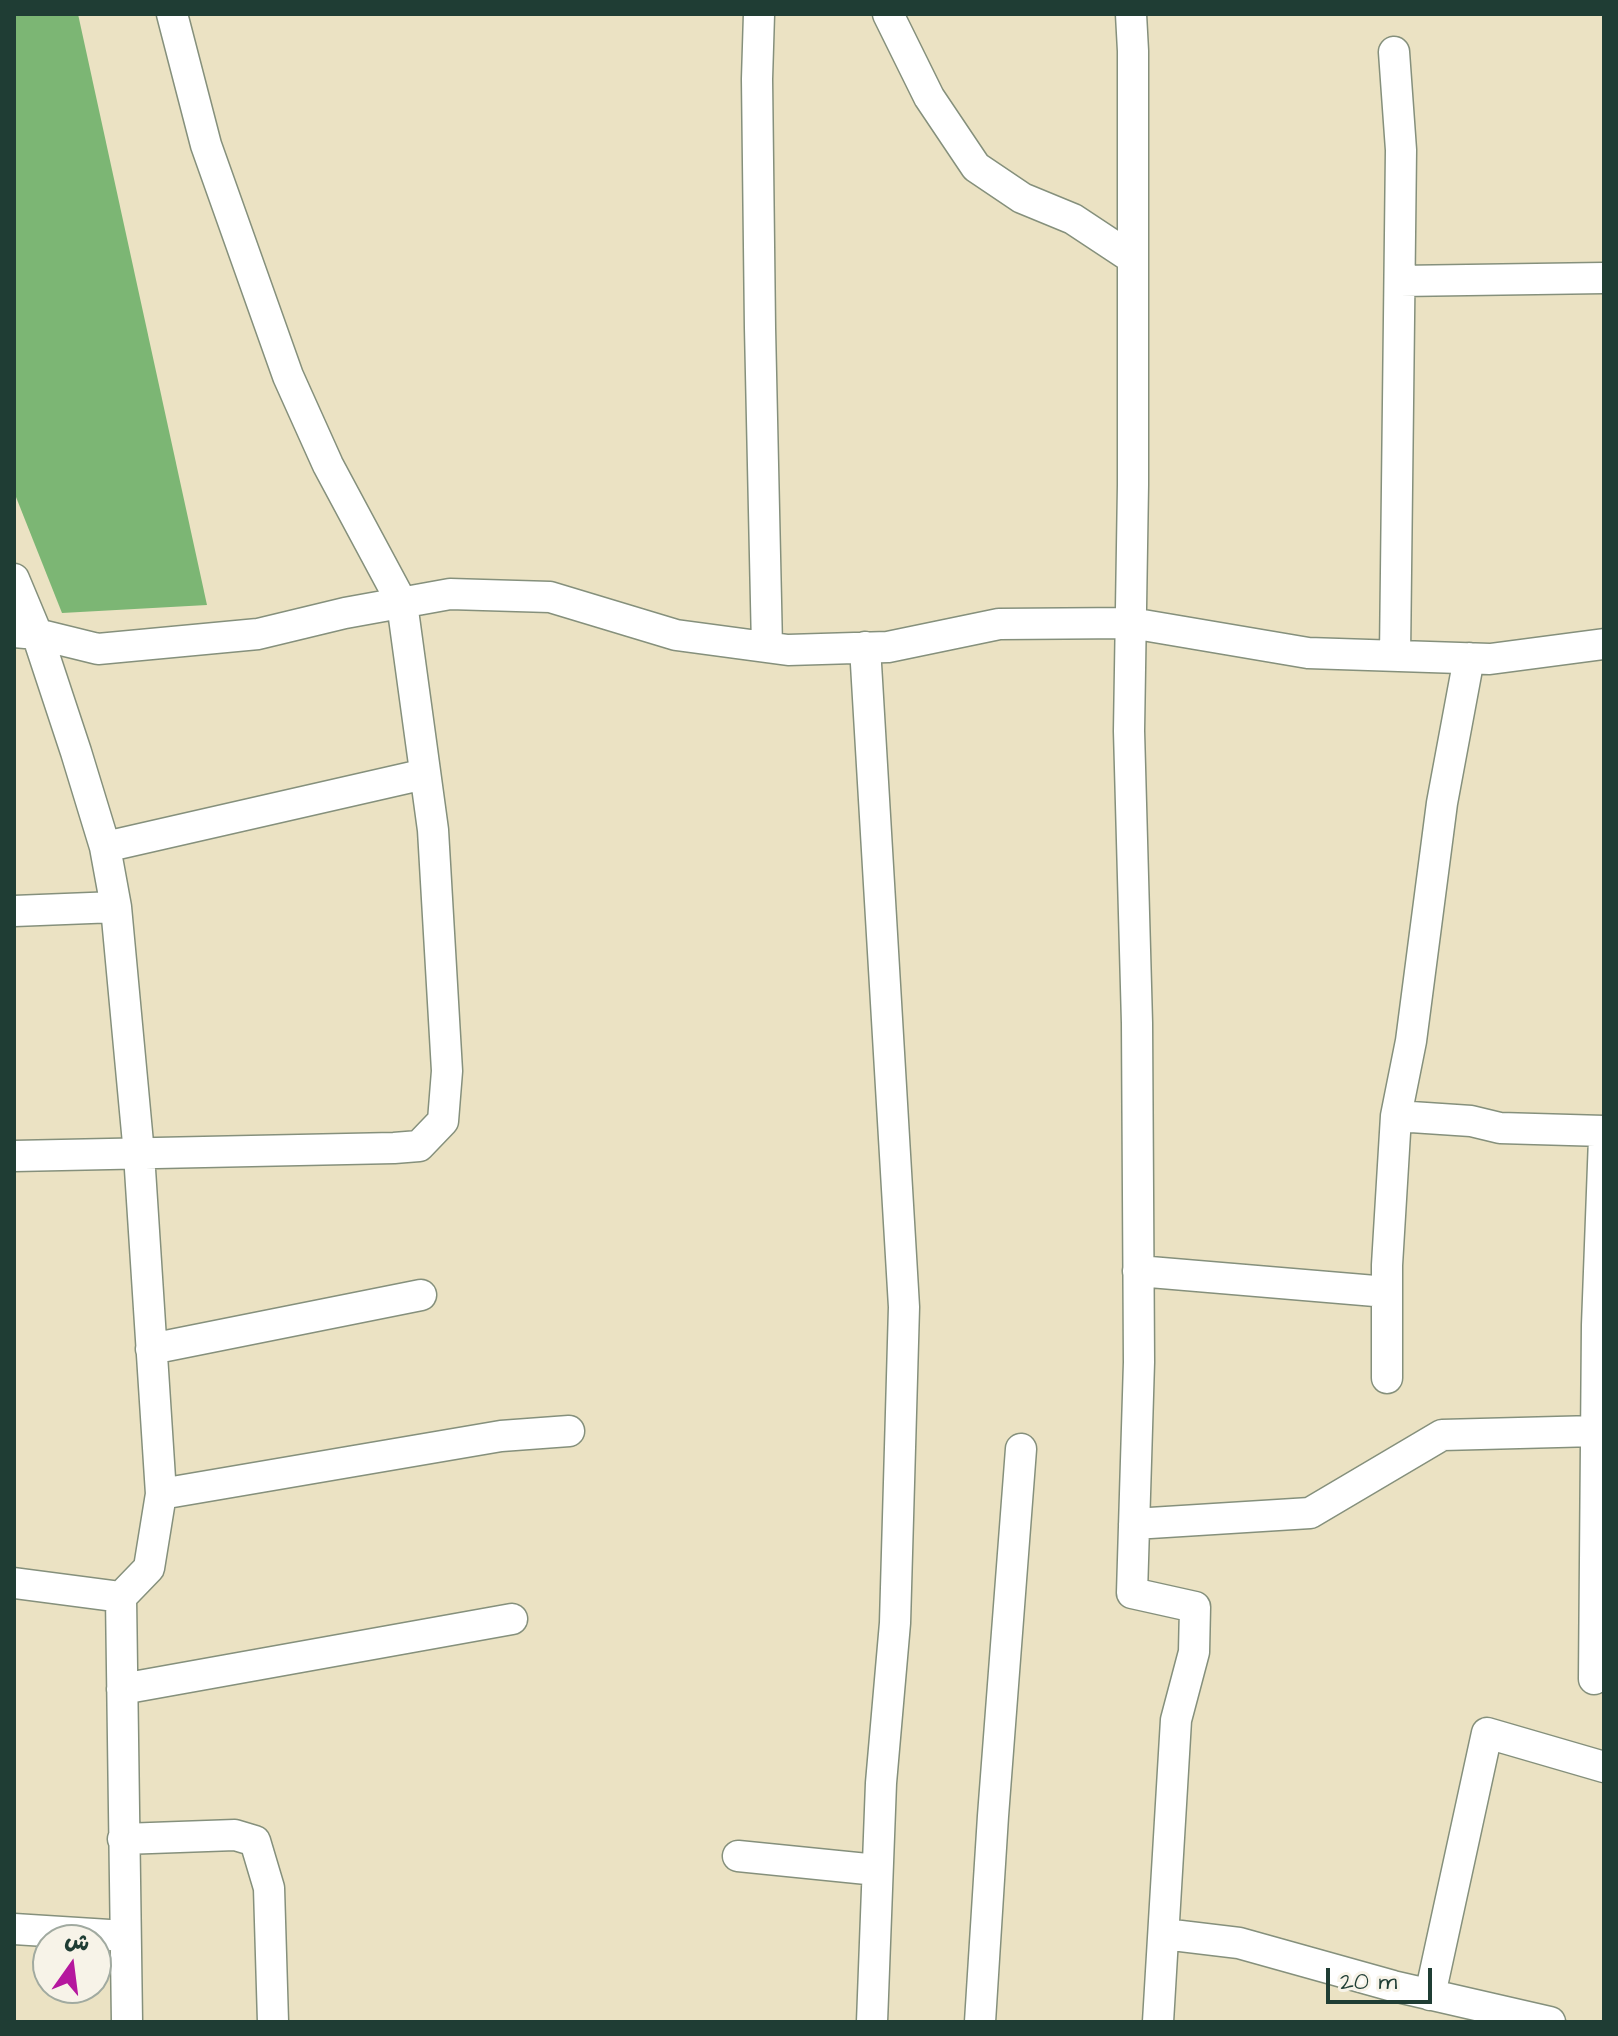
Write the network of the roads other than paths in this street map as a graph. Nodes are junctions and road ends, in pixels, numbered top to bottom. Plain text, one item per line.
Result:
1 (172, 14) edge
2 (759, 14) edge
3 (888, 14) edge
4 (1131, 14) edge
5 (1394, 52) dead end
6 (1132, 258) junction
7 (1604, 278) edge
8 (1400, 281) junction
9 (14, 579) edge
10 (402, 603) junction
11 (1131, 623) junction
12 (26, 633) edge
13 (1604, 644) edge
14 (767, 647) junction
15 (865, 647) junction
16 (1395, 656) junction
17 (1469, 658) junction
18 (425, 774) junction
19 (105, 847) junction
20 (116, 907) junction
21 (14, 911) edge
22 (1396, 1116) junction
23 (1604, 1131) edge
24 (1604, 1138) edge
25 (139, 1154) junction
26 (14, 1156) edge
27 (1138, 1271) junction
28 (1387, 1292) junction
29 (421, 1295) dead end
30 (151, 1349) junction
31 (1387, 1378) dead end
32 (569, 1431) dead end
33 (1596, 1431) junction
34 (1021, 1449) dead end
35 (161, 1494) junction
36 (1134, 1524) junction
37 (14, 1583) edge
38 (121, 1597) junction
39 (512, 1619) dead end
40 (1594, 1679) dead end
41 (122, 1689) junction
42 (1604, 1767) edge
43 (123, 1839) junction
44 (738, 1856) dead end
45 (877, 1870) junction
46 (14, 1929) edge
47 (1164, 1934) junction
48 (125, 1936) junction
49 (1430, 1995) junction
50 (127, 2022) edge
51 (273, 2022) edge
52 (872, 2022) edge
53 (980, 2022) edge
54 (1158, 2022) edge
55 (1550, 2022) edge

1 - 10 street
2 - 14 street
3 - 6 street
4 - 6 street
5 - 8 street
6 - 11 street
7 - 8 street
8 - 16 street
9 - 12 street
10 - 12 street
10 - 14 street
10 - 18 street
11 - 15 street
11 - 16 street
11 - 27 street
12 - 19 street
13 - 17 street
14 - 15 street
15 - 45 street
16 - 17 street
17 - 22 street
18 - 19 street
18 - 25 street
19 - 20 street
20 - 21 street
20 - 25 street
22 - 23 street
22 - 28 street
24 - 33 street
25 - 26 street
25 - 30 street
27 - 28 street
27 - 36 street
28 - 31 street
29 - 30 street
30 - 35 street
32 - 35 street
33 - 36 street
33 - 40 street
34 - 53 street
35 - 38 street
36 - 47 street
37 - 38 street
38 - 41 street
39 - 41 street
41 - 43 street
42 - 49 street
43 - 48 street
43 - 51 street
44 - 45 street
45 - 52 street
46 - 48 street
47 - 49 street
47 - 54 street
48 - 50 street
49 - 55 street

